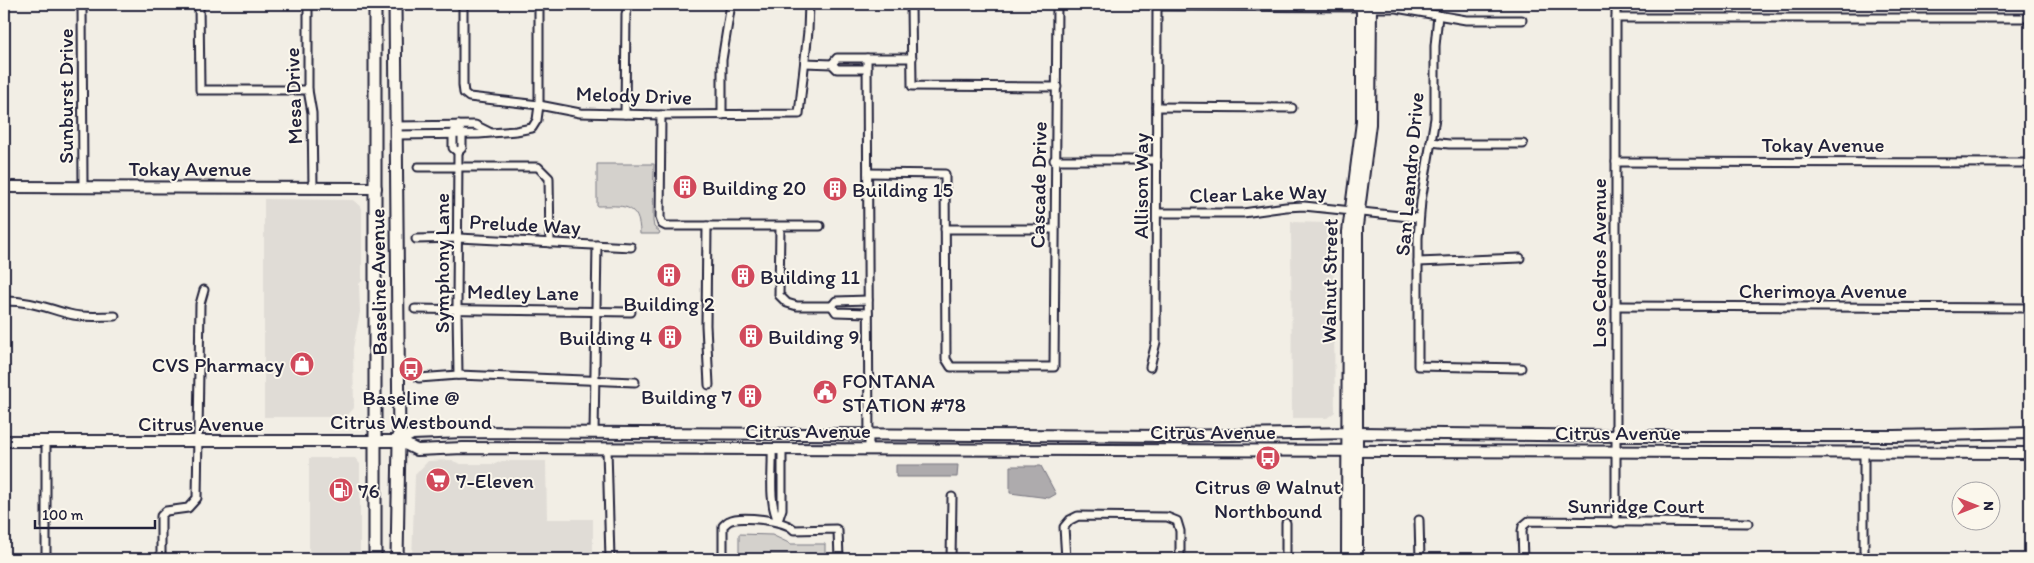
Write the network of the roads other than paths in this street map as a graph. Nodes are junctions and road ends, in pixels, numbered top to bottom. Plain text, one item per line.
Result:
1 (82, 4) edge
2 (199, 4) edge
3 (308, 4) edge
4 (375, 4) edge
5 (395, 4) edge
6 (463, 4) edge
7 (539, 4) edge
8 (629, 4) edge
9 (731, 4) edge
10 (809, 4) edge
11 (911, 4) edge
12 (1057, 4) edge
13 (1616, 4) edge
14 (1157, 5) edge
15 (1367, 6) edge
16 (1438, 16) junction
17 (1616, 18) junction
18 (2030, 18) edge
19 (1522, 20) dead end
20 (867, 58) junction
21 (912, 58) junction
22 (805, 63) junction
23 (832, 64) junction
24 (867, 69) junction
25 (1057, 87) junction
26 (308, 90) junction
27 (539, 105) junction
28 (1157, 107) junction
29 (1292, 108) dead end
30 (625, 114) junction
31 (661, 115) junction
32 (722, 115) junction
33 (458, 125) junction
34 (396, 130) junction
35 (489, 132) junction
36 (462, 134) junction
37 (453, 135) junction
38 (1431, 142) junction
39 (1523, 144) dead end
40 (458, 152) junction
41 (1054, 160) junction
42 (1157, 160) junction
43 (1616, 162) junction
44 (2030, 163) edge
45 (459, 166) junction
46 (418, 167) dead end
47 (868, 174) junction
48 (4, 187) edge
49 (83, 187) junction
50 (313, 187) junction
51 (376, 188) junction
52 (1354, 210) junction
53 (1157, 213) junction
54 (1419, 218) junction
55 (707, 226) junction
56 (820, 226) dead end
57 (780, 227) junction
58 (1054, 228) junction
59 (945, 229) junction
60 (459, 238) junction
61 (416, 239) dead end
62 (550, 243) junction
63 (597, 245) junction
64 (631, 247) dead end
65 (1520, 258) dead end
66 (1418, 262) junction
67 (204, 290) dead end
68 (868, 300) junction
69 (4, 301) edge
70 (830, 306) junction
71 (1616, 306) junction
72 (457, 308) junction
73 (2030, 308) edge
74 (415, 309) dead end
75 (597, 312) junction
76 (631, 312) dead end
77 (868, 313) junction
78 (116, 316) dead end
79 (1150, 367) dead end
80 (1521, 368) dead end
81 (458, 375) junction
82 (419, 378) dead end
83 (596, 381) junction
84 (635, 382) dead end
85 (709, 385) dead end
86 (594, 433) junction
87 (1352, 433) junction
88 (2030, 433) edge
89 (869, 434) junction
90 (1616, 436) junction
91 (4, 441) edge
92 (46, 441) junction
93 (197, 441) junction
94 (374, 441) junction
95 (399, 441) junction
96 (607, 449) junction
97 (777, 449) junction
98 (869, 449) junction
99 (1352, 450) junction
100 (1616, 450) junction
101 (1864, 452) junction
102 (2030, 453) edge
103 (952, 497) dead end
104 (1419, 520) dead end
105 (778, 521) junction
106 (1286, 523) dead end
107 (1616, 523) junction
108 (1748, 523) dead end
109 (46, 559) edge
110 (161, 559) edge
111 (375, 559) edge
112 (397, 559) edge
113 (610, 559) edge
114 (723, 559) edge
115 (838, 559) edge
116 (951, 559) edge
117 (1066, 559) edge
118 (1180, 559) edge
119 (1286, 559) edge
120 (1347, 559) edge
121 (1357, 559) edge
122 (1420, 559) edge
123 (1523, 559) edge
124 (1864, 559) edge

1 - 49 street, Sunburst Drive
2 - 26 street
3 - 26 street, Mesa Drive
4 - 51 main road, Baseline Avenue
5 - 34 main road, Baseline Avenue
6 - 27 street, Melody Drive
7 - 27 street
8 - 30 street
9 - 32 street
10 - 22 street
11 - 21 street
12 - 25 street, Cascade Drive
13 - 17 street, Los Cedros Avenue
14 - 15 street
14 - 28 street, Allison Way
15 - 16 street
15 - 52 main road, Walnut Street
16 - 19 street
16 - 38 street, San Leandro Drive
17 - 18 street
17 - 43 street, Los Cedros Avenue
20 - 21 street
20 - 23 street
20 - 24 street
21 - 25 street
22 - 23 street
22 - 32 street, Melody Drive
23 - 24 street
24 - 47 street
25 - 41 street, Cascade Drive
26 - 50 street, Mesa Drive
27 - 30 street, Melody Drive
27 - 35 street
28 - 29 street
28 - 42 street, Allison Way
30 - 31 street, Melody Drive
31 - 32 street, Melody Drive
31 - 55 street
33 - 34 street
33 - 35 street
33 - 36 street
33 - 37 street
34 - 37 street
34 - 95 main road, Baseline Avenue
35 - 36 street
36 - 37 street
36 - 40 street, Symphony Lane
37 - 40 street, Symphony Lane
38 - 39 street
38 - 54 street, San Leandro Drive
40 - 45 street, Symphony Lane
41 - 42 street
41 - 58 street, Cascade Drive
42 - 53 street, Allison Way
43 - 44 street, Tokay Avenue
43 - 71 street, Los Cedros Avenue
45 - 46 street
45 - 60 street, Symphony Lane
45 - 62 street
47 - 59 street
47 - 68 street
48 - 49 main road, Tokay Avenue
49 - 50 main road, Tokay Avenue
50 - 51 main road, Tokay Avenue
51 - 94 main road, Baseline Avenue
52 - 53 street, Clear Lake Way
52 - 54 street, Clear Lake Way
52 - 87 main road, Walnut Street
53 - 79 street, Allison Way
54 - 66 street, San Leandro Drive
55 - 57 street
55 - 85 street
56 - 57 street
57 - 70 street
58 - 59 street
58 - 59 street, Cascade Drive
60 - 61 street, Prelude Way
60 - 62 street, Prelude Way
60 - 72 street, Symphony Lane
62 - 63 street, Prelude Way
63 - 64 street, Prelude Way
63 - 75 street
65 - 66 street
66 - 80 street, San Leandro Drive
67 - 93 street
68 - 70 street
68 - 77 street
69 - 78 street
70 - 77 street
71 - 73 street, Cherimoya Avenue
71 - 90 street, Los Cedros Avenue
72 - 74 street, Medley Lane
72 - 75 street, Medley Lane
72 - 81 street, Symphony Lane
75 - 76 street, Medley Lane
75 - 83 street
77 - 89 street
81 - 82 street
81 - 83 street
83 - 84 street
83 - 86 street
86 - 89 main road, Citrus Avenue
86 - 95 main road, Citrus Avenue
87 - 89 main road, Citrus Avenue
87 - 90 main road, Citrus Avenue
87 - 99 main road, Walnut Street
88 - 90 main road, Citrus Avenue
89 - 98 street
90 - 100 street, Los Cedros Avenue
91 - 92 main road, Citrus Avenue
92 - 93 main road, Citrus Avenue
92 - 109 street
93 - 94 main road, Citrus Avenue
93 - 110 street
94 - 95 main road, Citrus Avenue
94 - 111 main road, Baseline Avenue
95 - 96 main road, Citrus Avenue
95 - 112 main road, Baseline Avenue
96 - 97 main road, Citrus Avenue
96 - 113 street
97 - 98 main road, Citrus Avenue
97 - 105 street
98 - 99 main road, Citrus Avenue
99 - 100 main road, Citrus Avenue
99 - 120 main road, Walnut Street
99 - 121 main road, Walnut Street
100 - 101 main road, Citrus Avenue
100 - 107 street, Los Cedros Avenue
101 - 102 main road, Citrus Avenue
101 - 124 street
103 - 116 street
104 - 122 street
105 - 114 street
105 - 115 street
106 - 119 street
107 - 108 street, Sunridge Court
107 - 123 street, Sunridge Court
117 - 118 street

